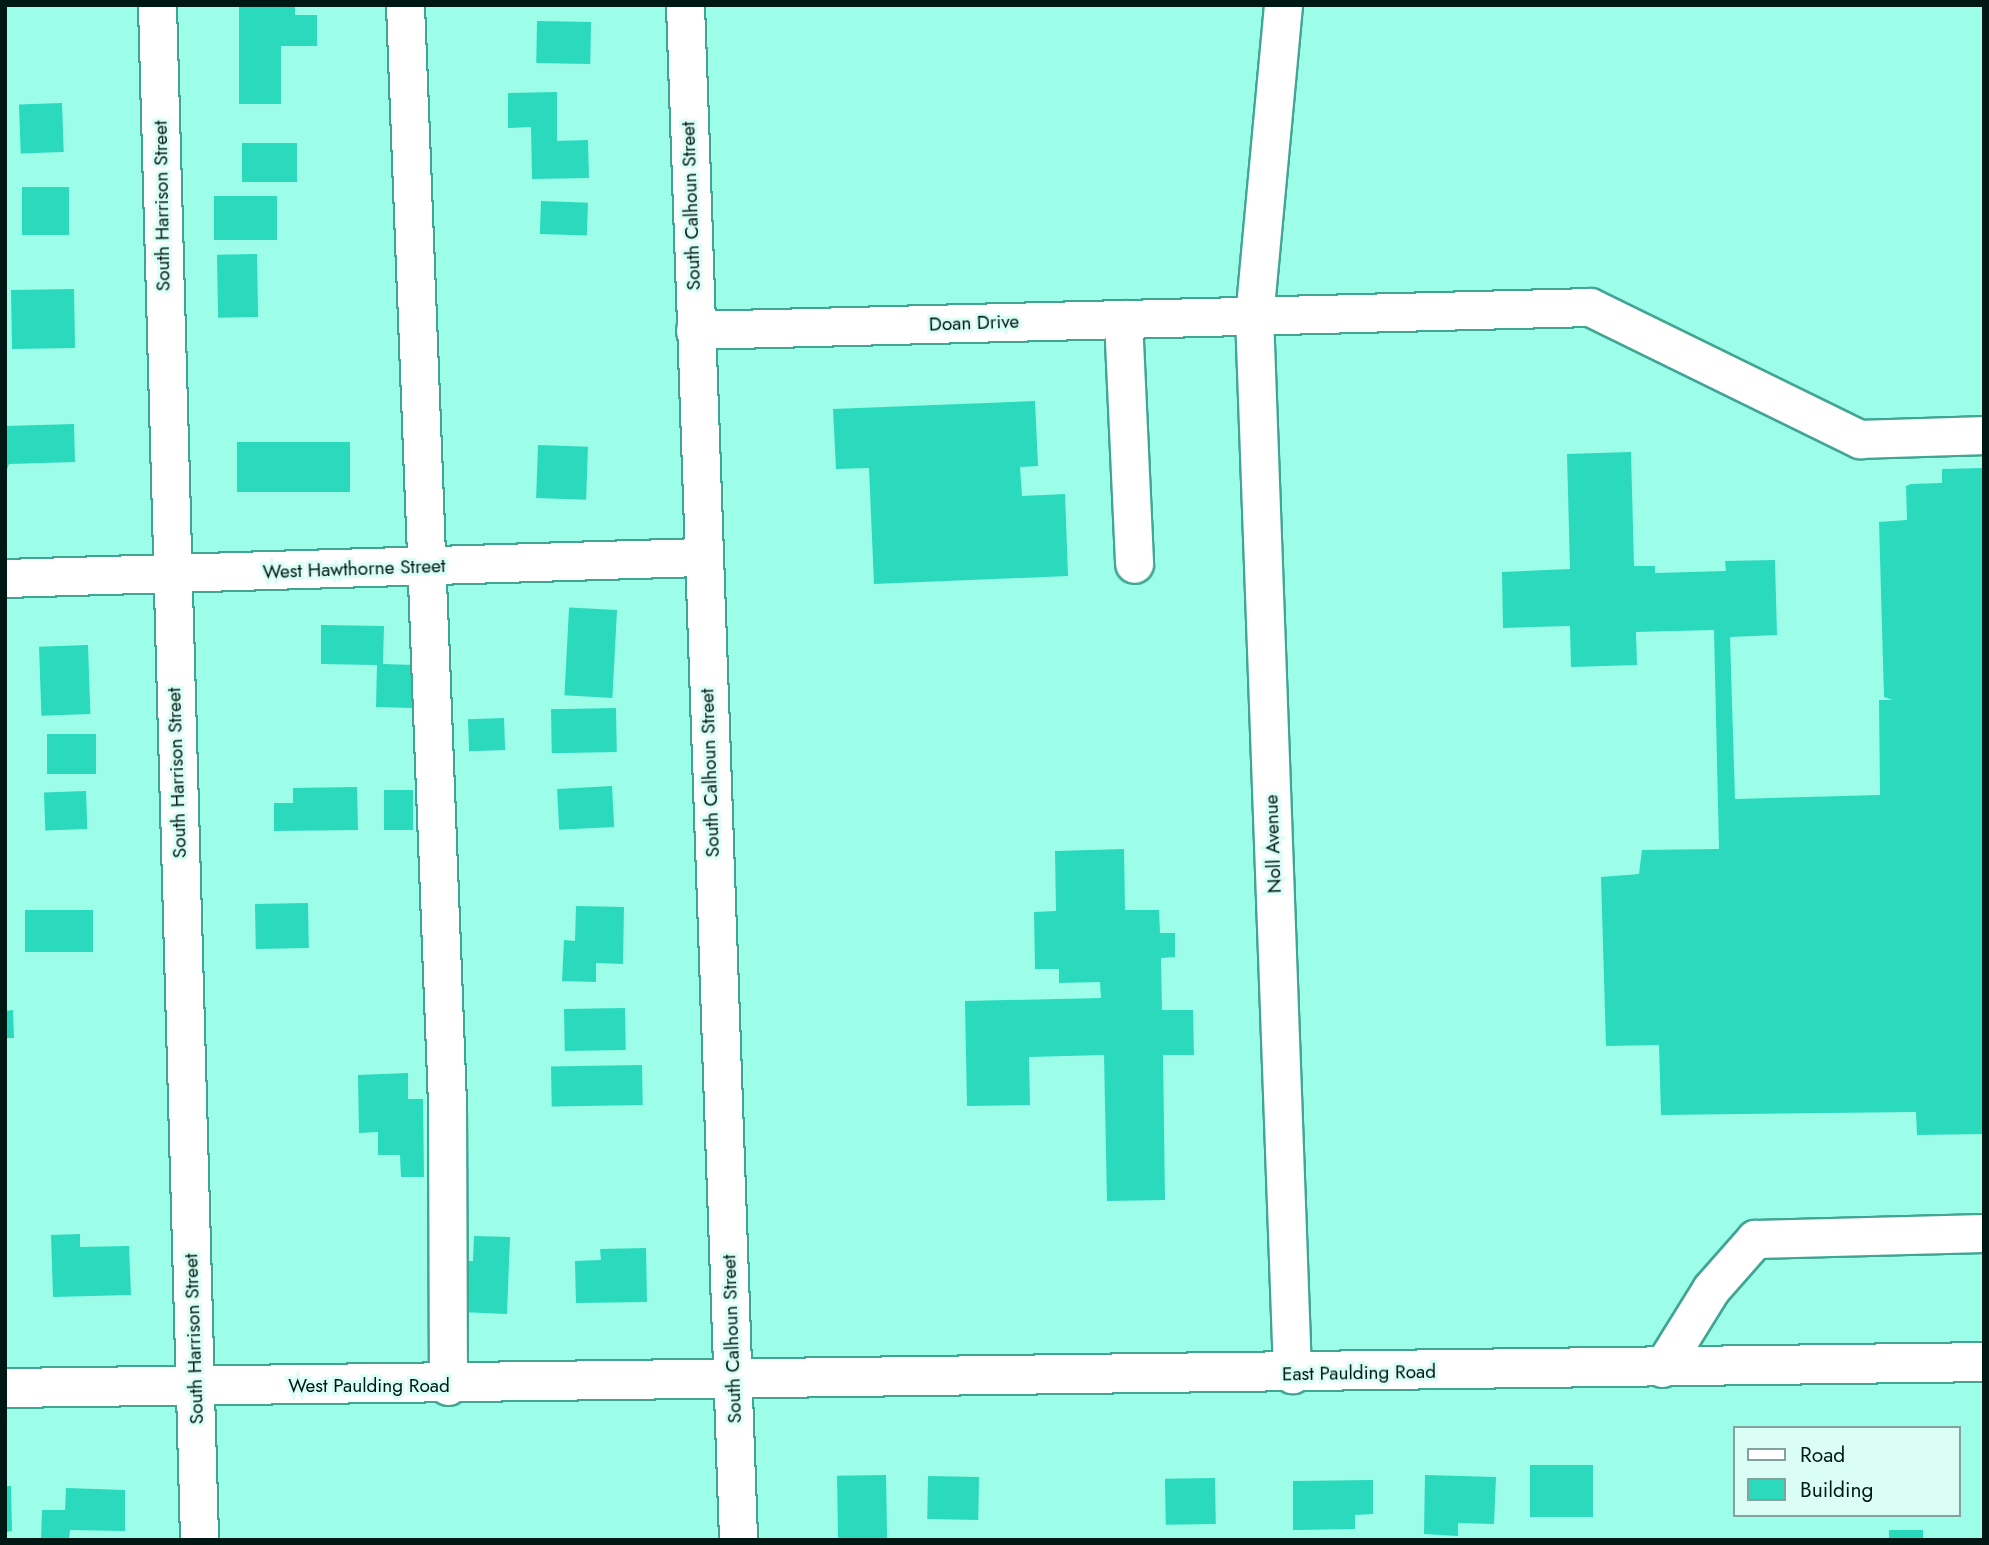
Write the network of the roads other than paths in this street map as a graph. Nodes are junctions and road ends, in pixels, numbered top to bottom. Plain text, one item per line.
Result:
1 (157, 5) edge
2 (405, 5) edge
3 (685, 5) edge
4 (1283, 5) edge
5 (1254, 315) junction
6 (1123, 319) junction
7 (695, 330) junction
8 (1984, 435) edge
9 (702, 557) junction
10 (1134, 564) dead end
11 (428, 565) junction
12 (170, 577) junction
13 (5, 578) edge
14 (1984, 1233) edge
15 (1984, 1362) edge
16 (1662, 1368) junction
17 (1292, 1374) junction
18 (734, 1382) junction
19 (195, 1385) junction
20 (448, 1386) junction
21 (5, 1388) edge
22 (199, 1540) edge
23 (738, 1540) edge

1 - 12 street, South Harrison Street
2 - 11 street
3 - 7 street, South Calhoun Street
4 - 5 street, Noll Avenue
5 - 6 street, Doan Drive
5 - 8 street, Doan Drive
5 - 17 street, Noll Avenue
6 - 7 street, Doan Drive
6 - 10 street
7 - 9 street, South Calhoun Street
9 - 11 street, West Hawthorne Street
9 - 18 street, South Calhoun Street
11 - 12 street, West Hawthorne Street
11 - 20 street
12 - 13 street, West Hawthorne Street
12 - 19 street, South Harrison Street
14 - 16 street
15 - 16 main road, East Paulding Road
16 - 17 main road, East Paulding Road
17 - 18 main road, East Paulding Road
18 - 20 main road, West Paulding Road
18 - 23 street, South Calhoun Street
19 - 20 main road, West Paulding Road
19 - 21 main road, West Paulding Road
19 - 22 street, South Harrison Street

